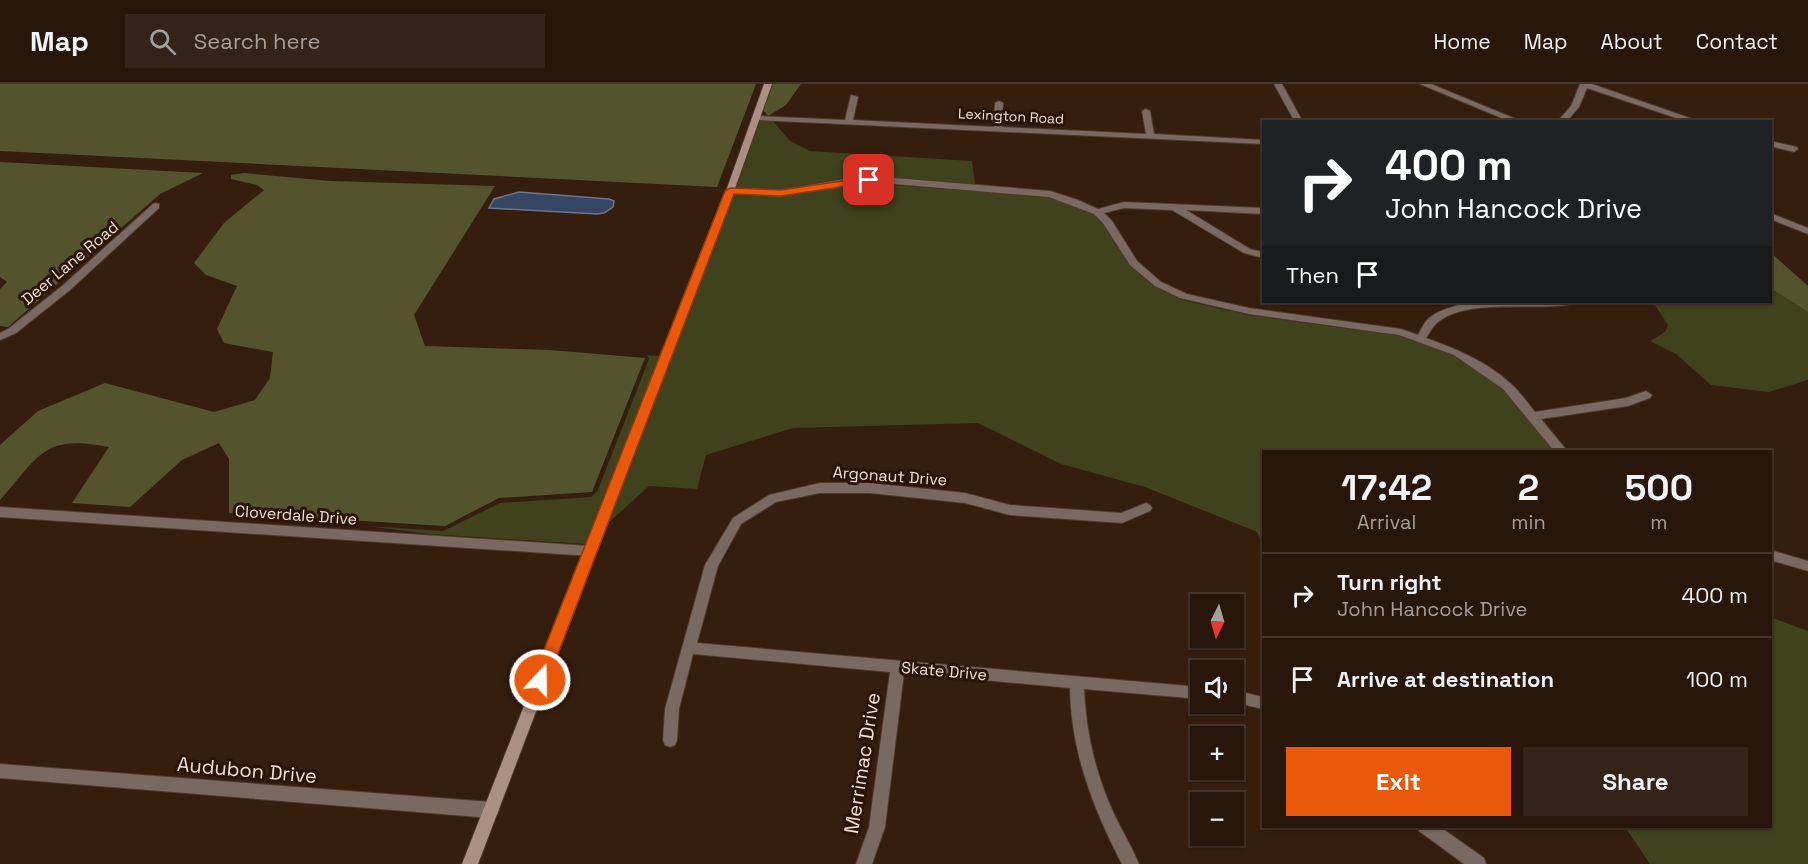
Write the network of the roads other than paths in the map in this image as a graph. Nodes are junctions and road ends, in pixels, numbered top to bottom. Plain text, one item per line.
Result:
1 (768, 84) edge
2 (1278, 84) edge
3 (1424, 84) edge
4 (1585, 84) edge
5 (854, 97) dead end
6 (999, 103) dead end
7 (1146, 111) dead end
8 (757, 117) junction
9 (1298, 120) edge
10 (1515, 120) edge
11 (1563, 120) edge
12 (1691, 120) edge
13 (849, 122) junction
14 (998, 129) junction
15 (1150, 136) junction
16 (1262, 142) edge
17 (1772, 144) edge
18 (1794, 149) dead end
19 (730, 191) junction
20 (156, 207) dead end
21 (1174, 207) junction
22 (1262, 211) edge
23 (1097, 212) junction
24 (1772, 217) edge
25 (1807, 230) edge
26 (1262, 255) edge
27 (1489, 303) edge
28 (1421, 338) junction
29 (0, 339) edge
30 (1646, 395) dead end
31 (1534, 416) junction
32 (1560, 450) edge
33 (1146, 508) dead end
34 (0, 512) edge
35 (590, 551) junction
36 (1772, 556) edge
37 (1808, 566) edge
38 (688, 648) junction
39 (898, 668) junction
40 (1077, 683) junction
41 (1190, 692) edge
42 (1244, 699) edge
43 (1262, 703) edge
44 (670, 740) dead end
45 (0, 771) edge
46 (491, 810) junction
47 (1428, 828) edge
48 (470, 864) edge
49 (864, 864) edge
50 (1131, 864) edge
51 (1478, 864) edge

1 - 8 main road
2 - 9 street
3 - 10 street
4 - 11 street
4 - 12 street
5 - 13 street
6 - 14 street
7 - 15 street
8 - 13 street, Lexington Road
8 - 19 main road
13 - 14 street, Lexington Road
14 - 15 street, Lexington Road
15 - 16 street, Lexington Road
17 - 18 street
19 - 23 street
19 - 35 main road
20 - 29 street, Deer Lane Road
21 - 22 street
21 - 23 street
21 - 26 street
23 - 28 street
24 - 25 street
27 - 28 street
28 - 31 street
30 - 31 street
31 - 32 street
33 - 38 street, Argonaut Drive
34 - 35 street, Cloverdale Drive
35 - 46 main road
36 - 37 street
38 - 39 street, Skate Drive
38 - 44 street, Argonaut Drive
39 - 40 street, Skate Drive
39 - 49 street, Merrimac Drive
40 - 41 street, Skate Drive
40 - 50 street
42 - 43 street
45 - 46 street, Audubon Drive
46 - 48 main road
47 - 51 street

